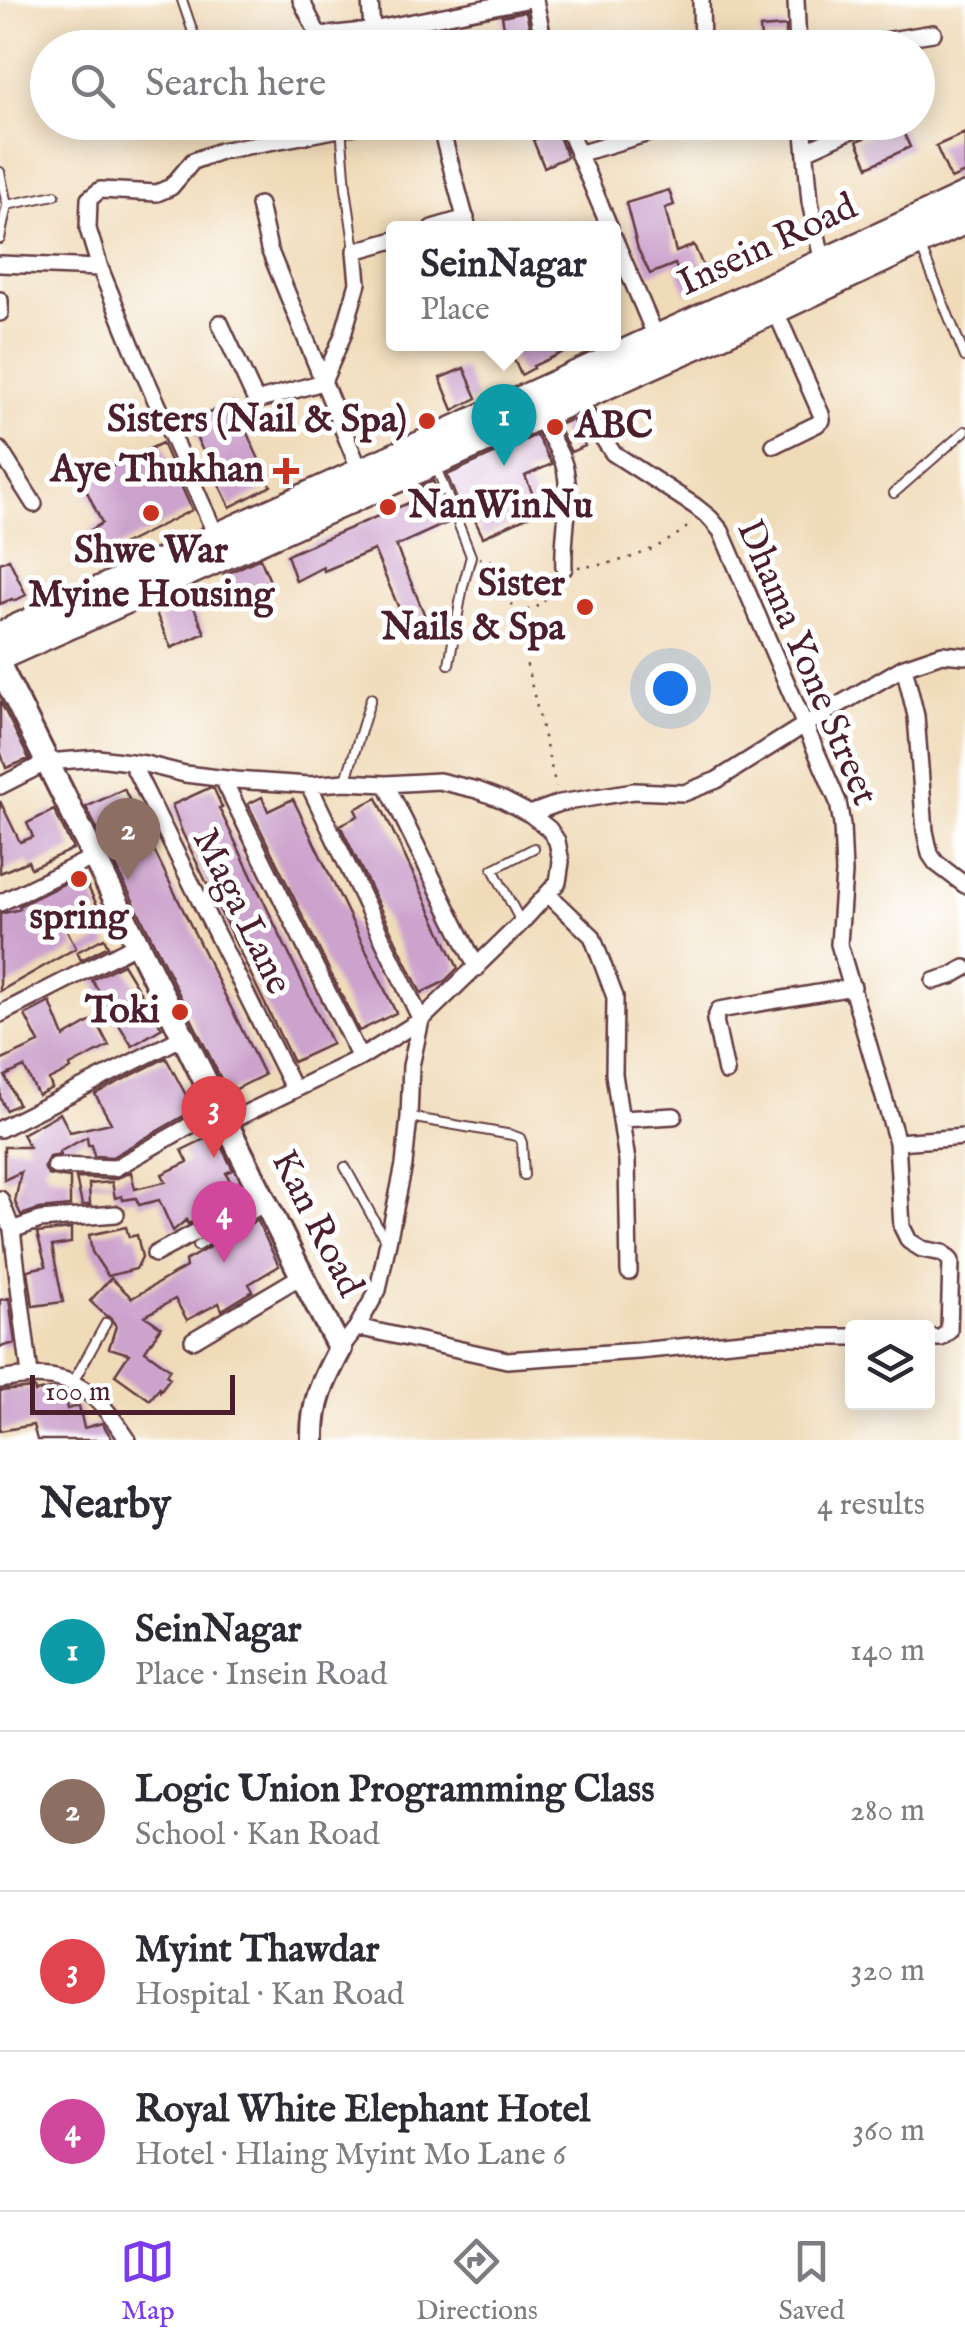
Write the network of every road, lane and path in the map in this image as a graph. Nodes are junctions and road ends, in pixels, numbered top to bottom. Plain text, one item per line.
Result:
1 (182, 0) edge
2 (301, 0) edge
3 (370, 0) edge
4 (526, 0) edge
5 (536, 0) edge
6 (701, 0) edge
7 (796, 0) edge
8 (192, 30) edge
9 (315, 30) edge
10 (368, 30) edge
11 (394, 30) edge
12 (542, 30) edge
13 (702, 30) edge
14 (797, 30) edge
15 (268, 140) edge
16 (342, 140) edge
17 (444, 140) edge
18 (572, 140) edge
19 (625, 140) edge
20 (805, 140) edge
21 (830, 140) edge
22 (806, 151) junction
23 (578, 154) junction
24 (0, 172) edge
25 (56, 195) dead end
26 (965, 196) edge
27 (259, 205) dead end
28 (7, 206) junction
29 (466, 221) edge
30 (607, 221) edge
31 (965, 221) edge
32 (914, 232) junction
33 (0, 239) edge
34 (386, 242) edge
35 (356, 251) junction
36 (621, 255) edge
37 (823, 263) junction
38 (0, 264) edge
39 (100, 268) junction
40 (770, 299) junction
41 (0, 300) edge
42 (0, 313) edge
43 (220, 323) dead end
44 (661, 349) junction
45 (964, 353) edge
46 (323, 382) junction
47 (570, 389) junction
48 (538, 416) junction
49 (965, 431) edge
50 (774, 444) dead end
51 (0, 450) edge
52 (434, 463) junction
53 (365, 481) junction
54 (894, 492) dead end
55 (34, 504) dead end
56 (704, 513) junction
57 (216, 536) junction
58 (471, 556) junction
59 (564, 568) junction
60 (516, 614) junction
61 (0, 634) edge
62 (965, 656) edge
63 (0, 657) edge
64 (449, 664) dead end
65 (0, 667) edge
66 (904, 668) junction
67 (370, 698) dead end
68 (806, 724) junction
69 (47, 762) junction
70 (131, 762) junction
71 (223, 779) junction
72 (345, 782) junction
73 (309, 784) junction
74 (386, 784) junction
75 (0, 786) edge
76 (560, 803) junction
77 (530, 814) junction
78 (534, 848) dead end
79 (94, 857) junction
80 (965, 885) edge
81 (548, 894) junction
82 (0, 903) edge
83 (521, 923) junction
84 (137, 944) junction
85 (477, 968) junction
86 (965, 968) edge
87 (934, 980) dead end
88 (853, 987) junction
89 (0, 1014) edge
90 (420, 1020) junction
91 (183, 1037) junction
92 (360, 1058) junction
93 (726, 1072) dead end
94 (294, 1090) junction
95 (222, 1116) junction
96 (674, 1116) dead end
97 (409, 1117) junction
98 (622, 1120) junction
99 (0, 1128) edge
100 (965, 1137) edge
101 (897, 1142) junction
102 (55, 1166) dead end
103 (345, 1167) dead end
104 (524, 1174) dead end
105 (0, 1198) edge
106 (264, 1201) junction
107 (116, 1214) dead end
108 (12, 1230) junction
109 (387, 1244) junction
110 (197, 1246) dead end
111 (155, 1254) dead end
112 (629, 1272) dead end
113 (302, 1276) junction
114 (106, 1323) dead end
115 (358, 1326) junction
116 (845, 1337) edge
117 (935, 1338) edge
118 (194, 1340) dead end
119 (340, 1349) junction
120 (30, 1374) junction
121 (0, 1380) edge
122 (73, 1382) junction
123 (128, 1440) edge
124 (313, 1440) edge

1 - 8 lane
2 - 9 street
3 - 10 street
4 - 11 street
5 - 12 street
6 - 13 street
7 - 14 street
15 - 39 street
16 - 35 lane
17 - 29 street
18 - 23 street
19 - 23 street
20 - 22 street
21 - 22 street
22 - 37 street
23 - 30 street
24 - 28 lane
25 - 28 lane
26 - 32 main road, Insein Road
27 - 46 street
28 - 33 lane
31 - 32 main road, Insein Road
32 - 37 main road, Insein Road
32 - 40 main road, Insein Road
32 - 45 lane
34 - 35 street
35 - 46 street
36 - 44 street
37 - 40 main road, Insein Road
38 - 39 street
39 - 57 street
40 - 44 main road, Insein Road
40 - 50 street
41 - 42 street
43 - 46 street
44 - 47 main road, Insein Road
46 - 53 street
47 - 48 main road, Insein Road
47 - 53 main road, Insein Road
47 - 56 street, Dhama Yone Street
48 - 52 main road, Insein Road
48 - 59 street
49 - 54 lane
51 - 55 street
52 - 53 main road, Insein Road
52 - 58 lane
53 - 57 main road, Insein Road
53 - 63 main road, Insein Road
56 - 59 path
56 - 68 street, Dhama Yone Street
57 - 61 main road, Insein Road
58 - 60 path
58 - 64 lane
59 - 60 path
60 - 76 path
62 - 66 street
65 - 69 main road, Kan Road
66 - 68 street
66 - 80 street
67 - 72 lane
68 - 76 street
68 - 88 street, Dhama Yone Street
69 - 70 street
69 - 75 street
69 - 79 main road, Kan Road
70 - 71 street
70 - 94 street, Maga Lane
71 - 73 street
71 - 92 street
72 - 73 street
72 - 74 street
73 - 90 street
74 - 77 street
74 - 85 street
76 - 77 street
77 - 81 street
78 - 83 lane
79 - 82 street
79 - 84 main road, Kan Road
81 - 83 street
81 - 98 street
83 - 85 street
84 - 89 street
84 - 91 main road, Kan Road
85 - 90 street
86 - 87 street
88 - 93 street
88 - 101 street, Dhama Yone Street
90 - 92 street
90 - 97 street
91 - 95 main road, Kan Road
91 - 99 street
92 - 94 street
94 - 95 street
95 - 102 street
95 - 106 main road, Kan Road
96 - 98 street
97 - 104 lane
97 - 109 street
98 - 112 street
100 - 101 street
101 - 117 street, Dhama Yone Street
103 - 109 lane
105 - 108 street
106 - 110 lane
106 - 111 street
106 - 113 main road, Kan Road
107 - 108 street
108 - 120 street
109 - 115 street
113 - 118 street
113 - 119 main road, Kan Road
114 - 122 lane
115 - 116 street
115 - 119 street
119 - 124 main road, Kan Road
120 - 121 street
120 - 122 street
122 - 123 street

